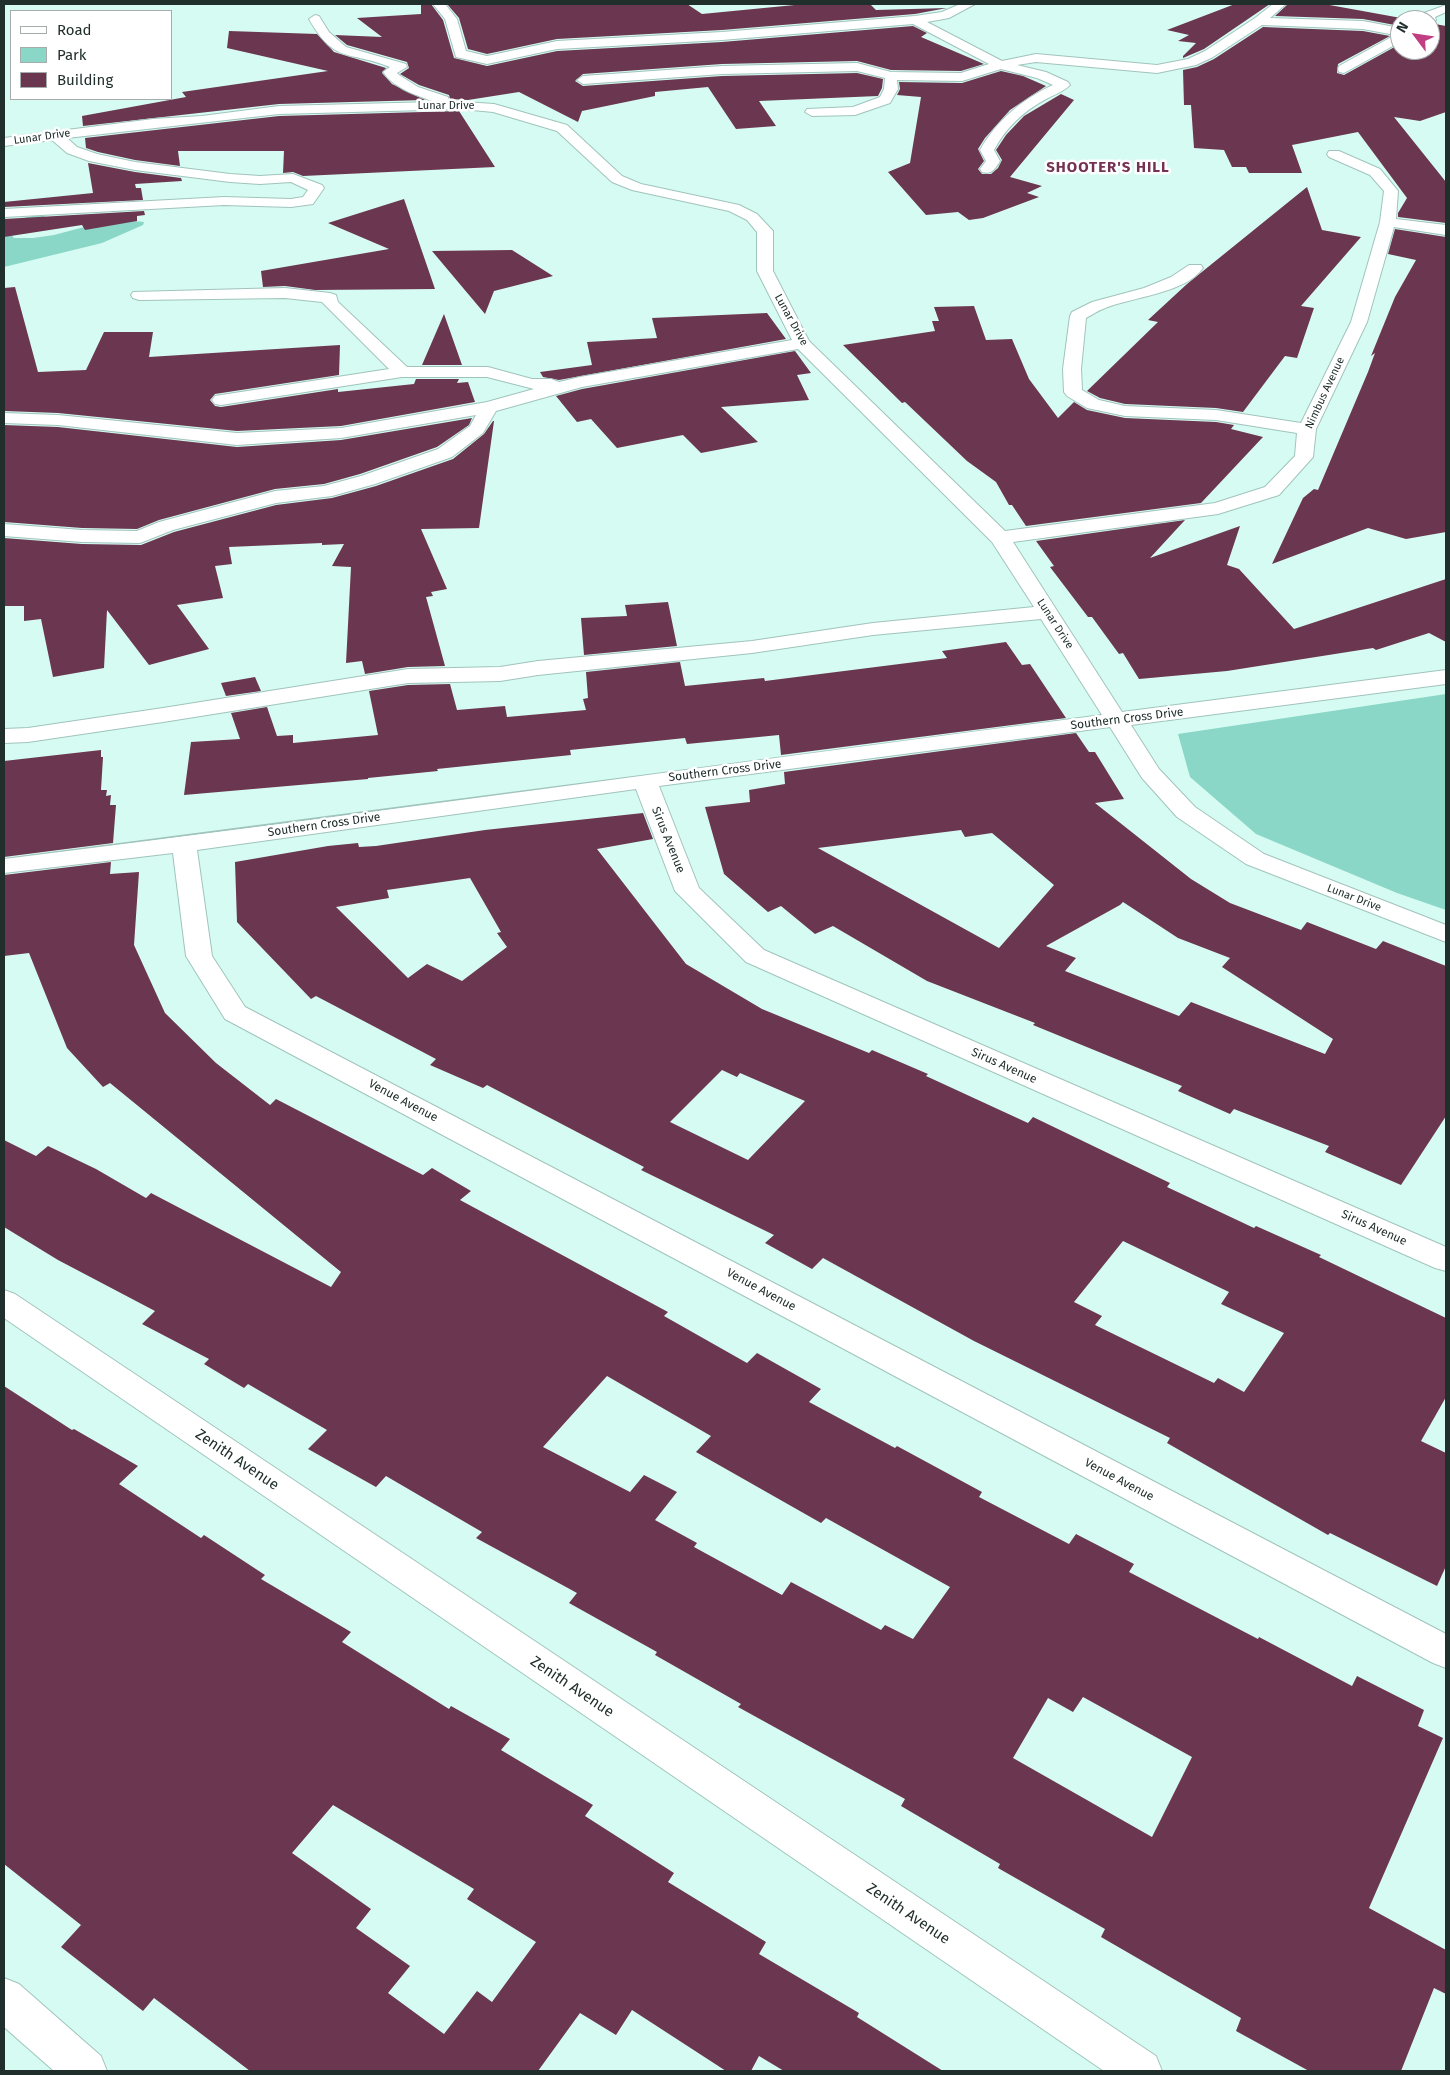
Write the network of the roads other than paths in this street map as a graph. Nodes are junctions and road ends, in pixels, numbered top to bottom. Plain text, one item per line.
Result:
1 (439, 4) edge
2 (969, 4) edge
3 (1280, 4) edge
4 (316, 19) dead end
5 (915, 20) junction
6 (1259, 21) junction
7 (1390, 30) edge
8 (1390, 43) edge
9 (1000, 65) junction
10 (1344, 69) dead end
11 (891, 76) junction
12 (583, 80) dead end
13 (462, 105) junction
14 (812, 112) dead end
15 (56, 135) junction
16 (4, 142) edge
17 (1334, 154) dead end
18 (987, 169) dead end
19 (4, 212) edge
20 (1388, 222) junction
21 (1446, 230) edge
22 (1195, 268) dead end
23 (139, 295) dead end
24 (802, 343) junction
25 (402, 372) junction
26 (580, 382) junction
27 (221, 400) dead end
28 (489, 407) junction
29 (4, 418) edge
30 (1307, 429) junction
31 (4, 530) edge
32 (1000, 538) junction
33 (1048, 612) junction
34 (1446, 677) edge
35 (1118, 720) junction
36 (4, 736) edge
37 (645, 781) junction
38 (184, 844) junction
39 (4, 866) edge
40 (1446, 934) edge
41 (1446, 1260) edge
42 (4, 1302) edge
43 (1446, 1652) edge
44 (4, 1999) edge
45 (86, 2071) edge
46 (1141, 2071) edge

1 - 5 street
2 - 5 street
3 - 6 street
4 - 13 street
5 - 9 street
6 - 7 street
6 - 9 street
8 - 10 street
9 - 11 street
9 - 18 street
11 - 12 street
11 - 14 street
13 - 15 street, Lunar Drive
13 - 24 street, Lunar Drive
15 - 16 street, Lunar Drive
15 - 19 street
17 - 20 street, Nimbus Avenue
20 - 21 street
20 - 30 street, Nimbus Avenue
22 - 30 street
23 - 25 street
24 - 26 street
24 - 32 street, Lunar Drive
25 - 26 street
25 - 27 street
26 - 28 street
28 - 29 street
28 - 31 street
30 - 32 street, Nimbus Avenue
32 - 33 street, Lunar Drive
33 - 35 street, Lunar Drive
33 - 36 street
34 - 35 street, Southern Cross Drive
35 - 37 street, Southern Cross Drive
35 - 40 street, Lunar Drive
37 - 38 street, Southern Cross Drive
37 - 41 street, Sirus Avenue
38 - 39 street, Southern Cross Drive
38 - 43 street, Venue Avenue
42 - 46 street, Zenith Avenue
44 - 45 street

